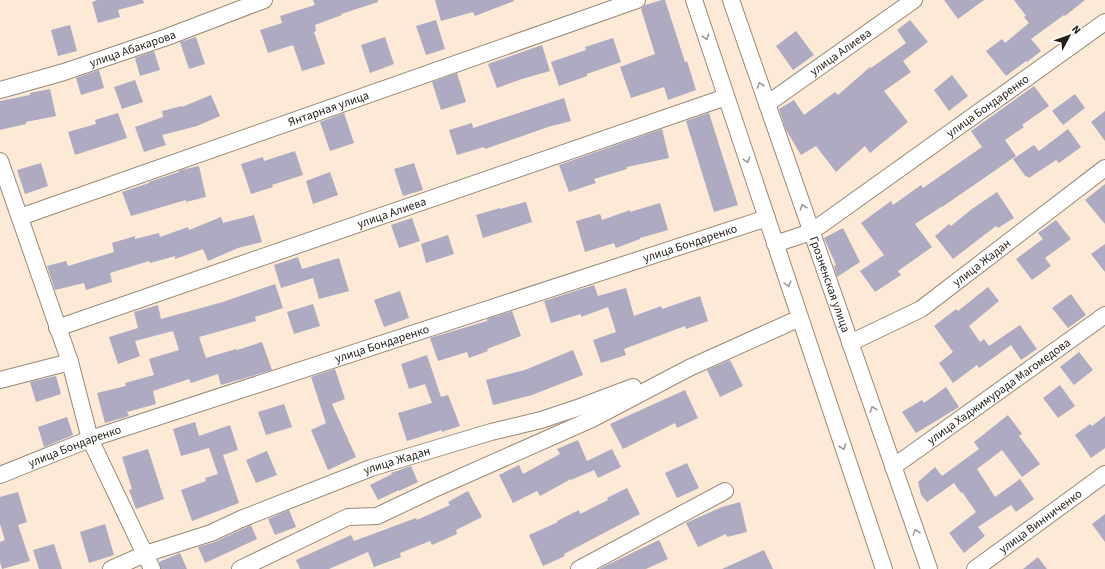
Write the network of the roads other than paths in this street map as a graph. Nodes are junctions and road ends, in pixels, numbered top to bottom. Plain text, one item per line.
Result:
1 (264, 0) edge
2 (637, 0) edge
3 (694, 0) edge
4 (731, 0) edge
5 (914, 0) edge
6 (1105, 22) edge
7 (0, 90) edge
8 (726, 97) junction
9 (767, 104) junction
10 (0, 160) edge
11 (1105, 168) edge
12 (20, 217) junction
13 (767, 218) junction
14 (811, 232) junction
15 (775, 244) junction
16 (1105, 315) edge
17 (800, 318) junction
18 (57, 328) junction
19 (850, 343) junction
20 (70, 362) junction
21 (689, 368) junction
22 (0, 380) edge
23 (90, 439) junction
24 (893, 467) junction
25 (1105, 474) edge
26 (0, 475) edge
27 (725, 491) dead end
28 (146, 554) junction
29 (881, 568) edge
30 (111, 569) edge
31 (152, 569) edge
32 (240, 569) edge
33 (579, 569) edge
34 (929, 569) edge
35 (975, 569) edge

1 - 7 street, улица Абакарова
2 - 12 street, Янтарная улица
3 -> 8 street
9 -> 4 street, Грозненская улица
5 - 9 street, улица Алиева
6 - 14 street, улица Бондаренко
8 -> 13 street
8 - 18 street, улица Алиева
14 -> 9 street, Грозненская улица
10 - 12 street
11 - 19 street, улица Жадан
12 - 18 street
13 - 15 street
13 - 23 street, улица Бондаренко
14 - 15 street, улица Бондаренко
14 - 19 street, Грозненская улица
15 -> 17 street
16 - 24 street, улица Хаджимурада Магомедова
17 - 21 street
17 -> 29 street
18 - 20 street
24 -> 19 street, Грозненская улица
20 - 22 street
20 - 23 street
21 - 28 street, улица Жадан
21 - 32 street
23 - 26 street, улица Бондаренко
23 - 28 street
34 -> 24 street, Грозненская улица
25 - 35 street, улица Винниченко
27 - 33 street
28 - 30 street, улица Жадан
28 - 31 street

